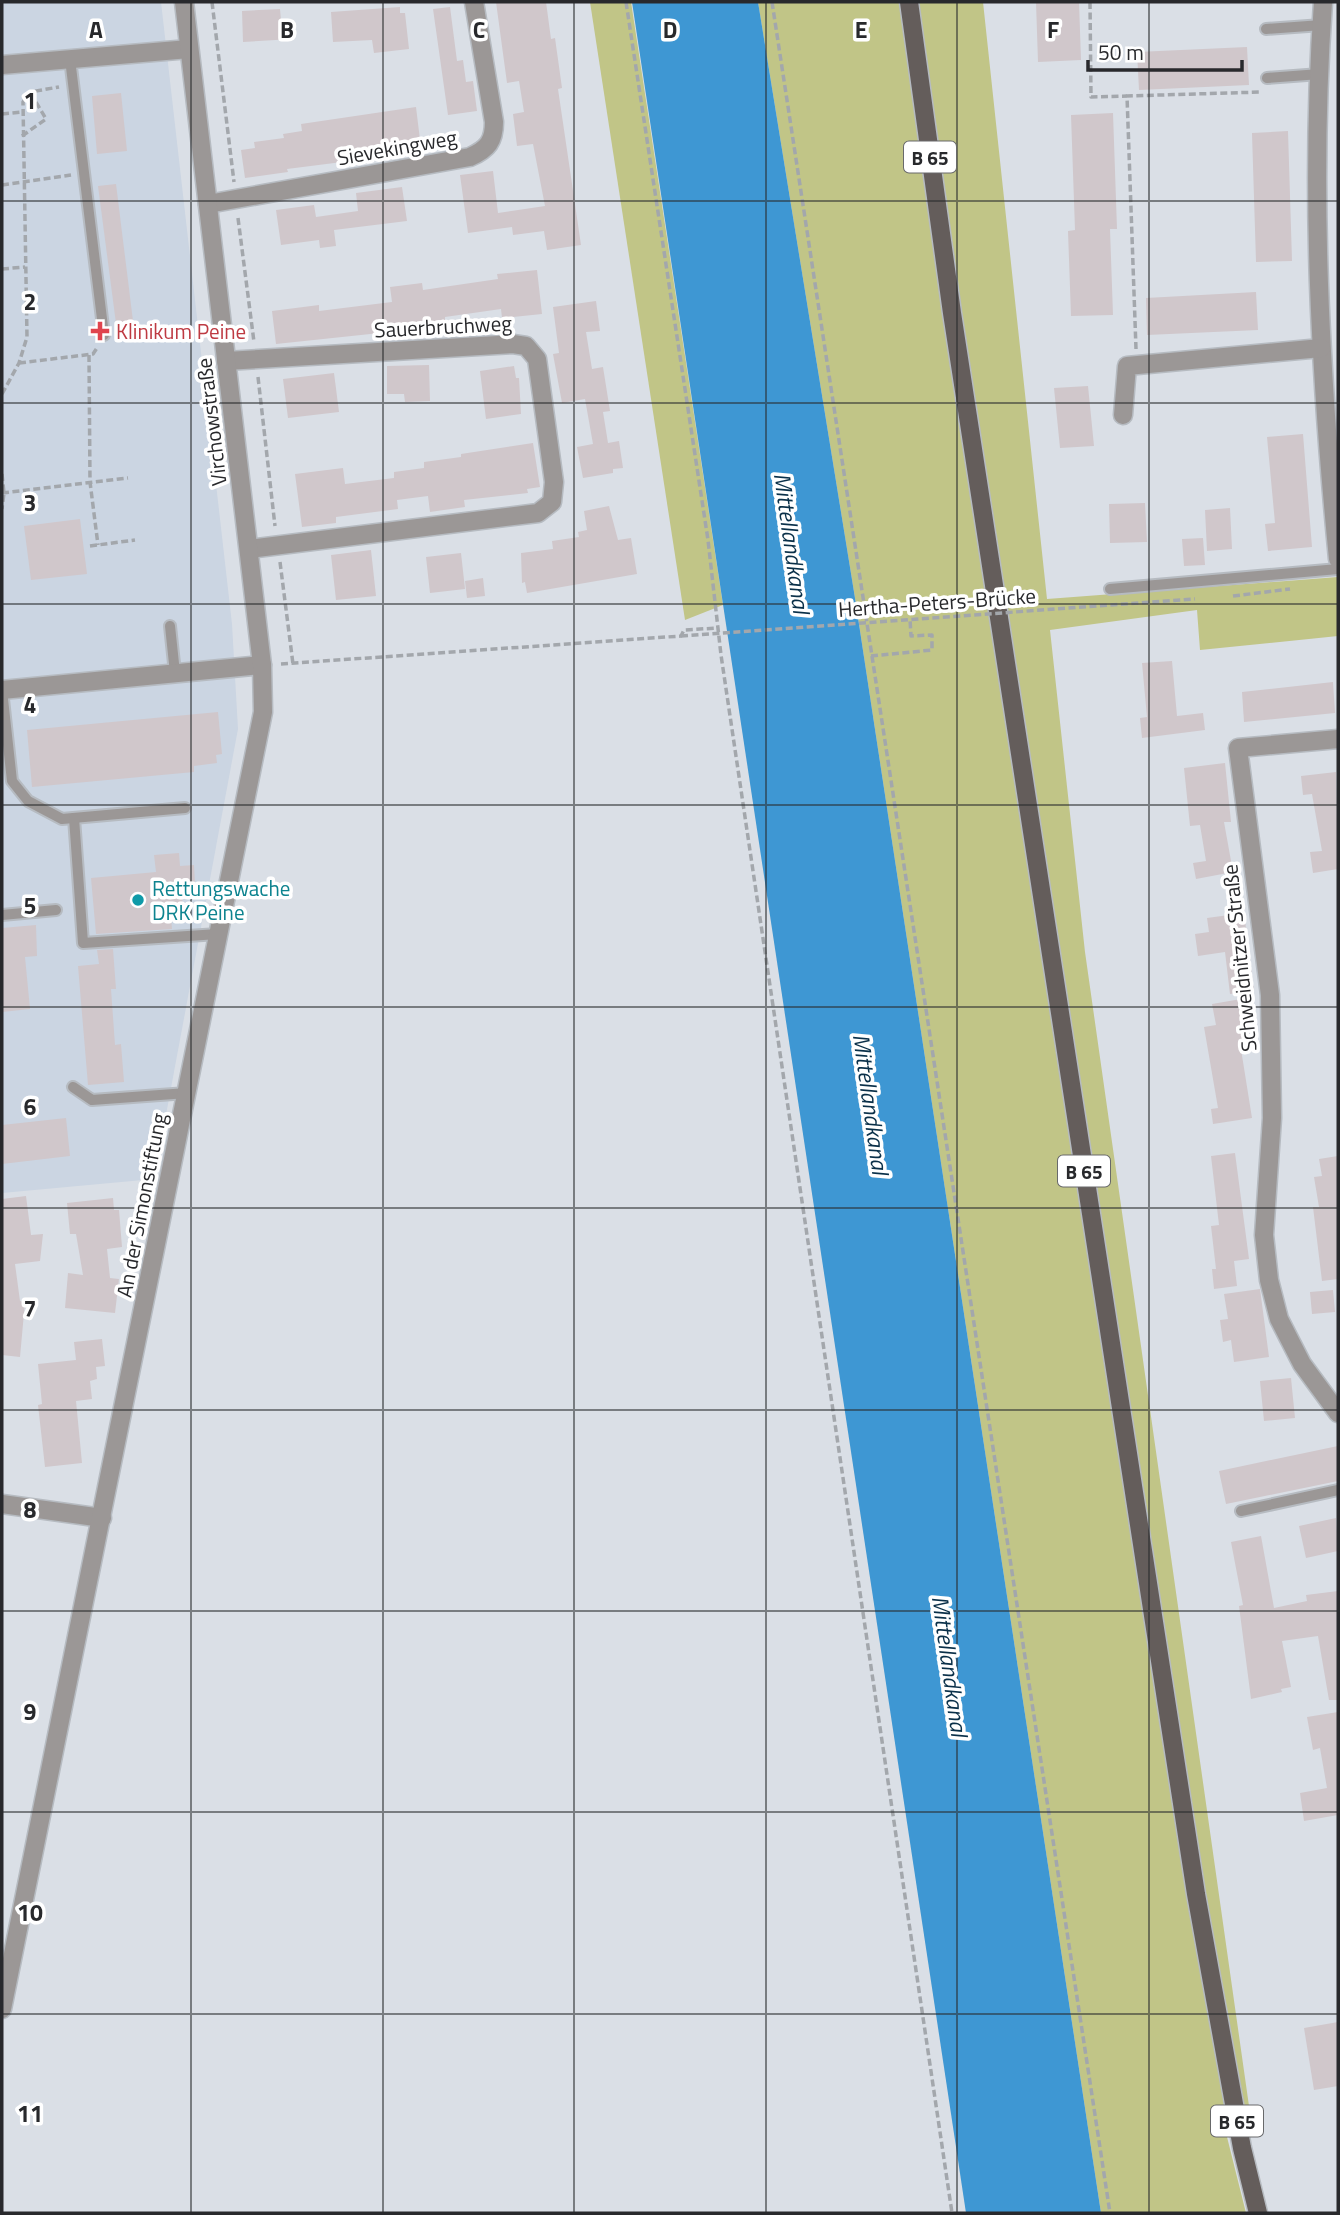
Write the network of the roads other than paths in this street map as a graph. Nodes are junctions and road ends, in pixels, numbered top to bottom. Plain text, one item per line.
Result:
1 (184, 2) edge
2 (474, 2) edge
3 (909, 2) edge
4 (1323, 2) edge
5 (1322, 25) junction
6 (1266, 29) dead end
7 (189, 49) junction
8 (69, 59) junction
9 (2, 65) edge
10 (1320, 74) junction
11 (1267, 78) dead end
12 (208, 204) junction
13 (104, 335) road end
14 (1321, 348) junction
15 (226, 361) junction
16 (1123, 415) dead end
17 (249, 550) junction
18 (1338, 559) edge
19 (1338, 569) edge
20 (1110, 589) dead end
21 (170, 626) dead end
22 (262, 665) junction
23 (175, 673) junction
24 (2, 690) edge
25 (1338, 739) edge
26 (185, 808) dead end
27 (74, 818) junction
28 (56, 910) dead end
29 (2, 915) edge
30 (218, 934) junction
31 (73, 1087) dead end
32 (187, 1094) junction
33 (1338, 1413) edge
34 (1338, 1490) edge
35 (2, 1504) edge
36 (1241, 1511) dead end
37 (102, 1518) junction
38 (2, 2009) edge
39 (1258, 2213) edge

1 - 7 street, Virchowstraße
2 - 12 street, Sievekingweg
3 - 39 main road, B 65
4 - 5 street
5 - 6 lane
5 - 10 street
7 - 8 street
7 - 12 street, Virchowstraße
8 - 9 street
8 - 13 lane
10 - 11 lane
10 - 14 street
12 - 15 street, Virchowstraße
14 - 16 street
14 - 18 street
15 - 17 street, Virchowstraße
15 - 17 street, Sauerbruchweg
17 - 22 street, Virchowstraße
19 - 20 lane
21 - 23 lane
22 - 23 street
22 - 30 street, An der Simonstiftung
23 - 24 street
24 - 27 lane
25 - 33 street, Schweidnitzer Straße
26 - 27 lane
27 - 30 lane
28 - 29 lane
30 - 32 street, An der Simonstiftung
31 - 32 lane
32 - 37 street, An der Simonstiftung
34 - 36 lane
35 - 37 street
37 - 38 street, An der Simonstiftung

